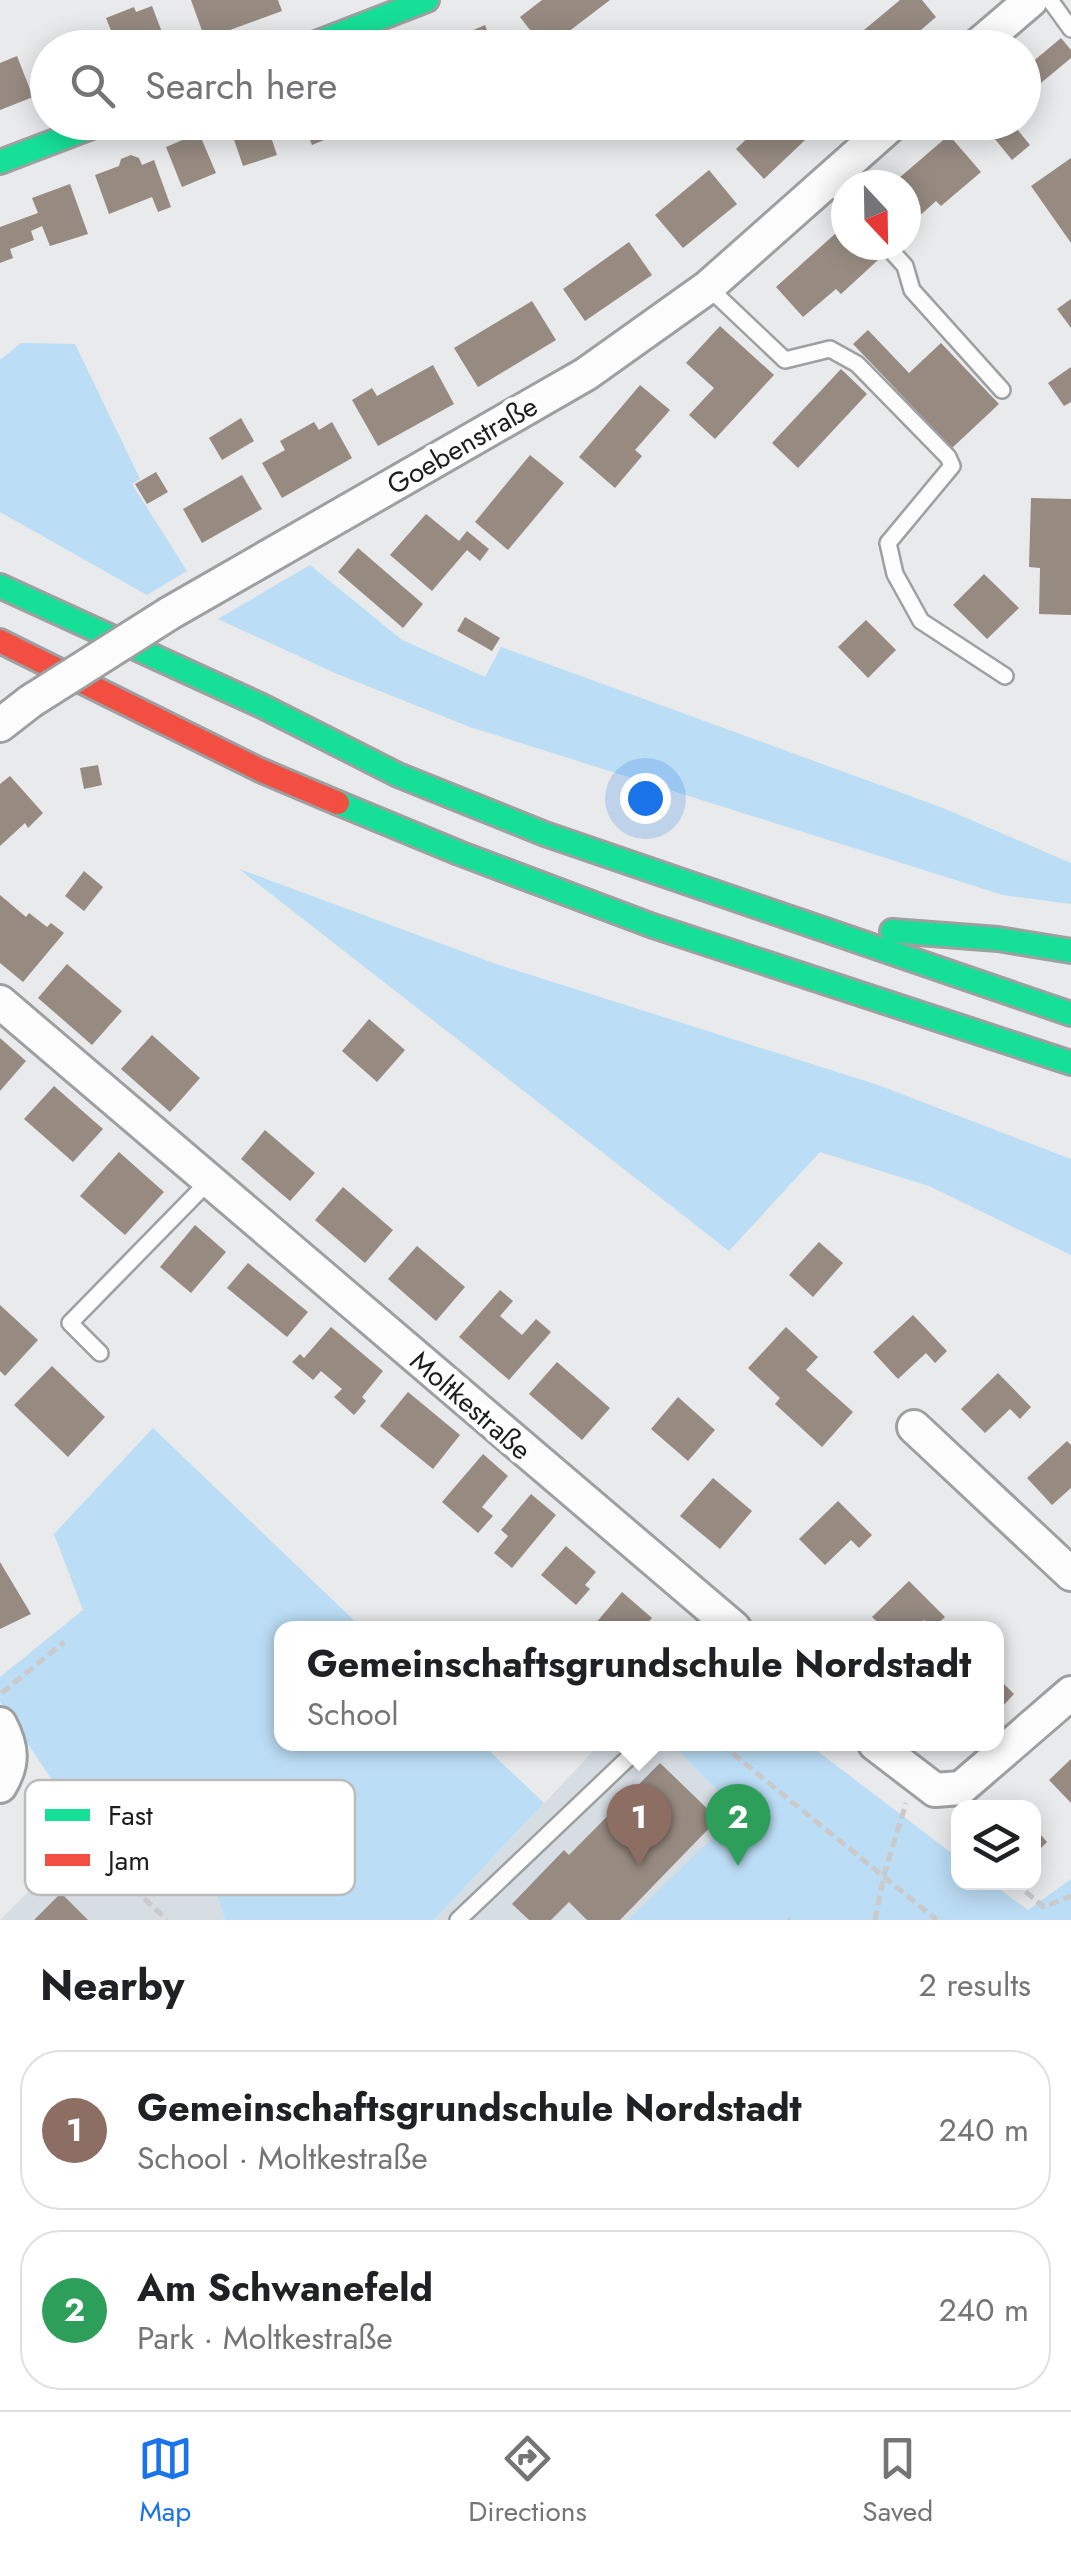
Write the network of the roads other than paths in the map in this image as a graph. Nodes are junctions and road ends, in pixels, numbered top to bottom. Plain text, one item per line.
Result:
1 (427, 0) edge
2 (1031, 0) edge
3 (1050, 0) edge
4 (350, 30) edge
5 (996, 30) edge
6 (1071, 30) edge
7 (58, 140) edge
8 (880, 140) edge
9 (0, 162) edge
10 (856, 170) edge
11 (831, 197) edge
12 (900, 260) edge
13 (708, 287) junction
14 (1002, 390) dead end
15 (0, 586) edge
16 (0, 641) edge
17 (1005, 676) dead end
18 (0, 725) edge
19 (820, 925) junction
20 (1071, 951) edge
21 (0, 1002) edge
22 (1071, 1014) edge
23 (1012, 1044) junction
24 (1071, 1063) edge
25 (1071, 1074) edge
26 (209, 1181) junction
27 (100, 1353) dead end
28 (914, 1427) dead end
29 (1071, 1574) edge
30 (726, 1621) edge
31 (1071, 1693) edge
32 (0, 1724) edge
33 (636, 1751) edge
34 (884, 1751) edge
35 (1004, 1751) edge
36 (1004, 1751) edge
37 (0, 1786) edge
38 (458, 1920) edge

1 - 4 main road
2 - 5 street
3 - 6 lane
7 - 9 main road
8 - 10 street, Goebenstraße
11 - 13 street, Goebenstraße
12 - 14 lane
13 - 17 lane
13 - 18 street, Goebenstraße, bridge
15 - 19 main road
16 - 23 main road
19 - 20 main road
19 - 22 main road
21 - 26 street, Moltkestraße
23 - 24 main road
23 - 25 main road
26 - 27 lane
26 - 30 street, Moltkestraße
28 - 29 street
31 - 35 street
32 - 37 street
33 - 38 lane
34 - 36 street

